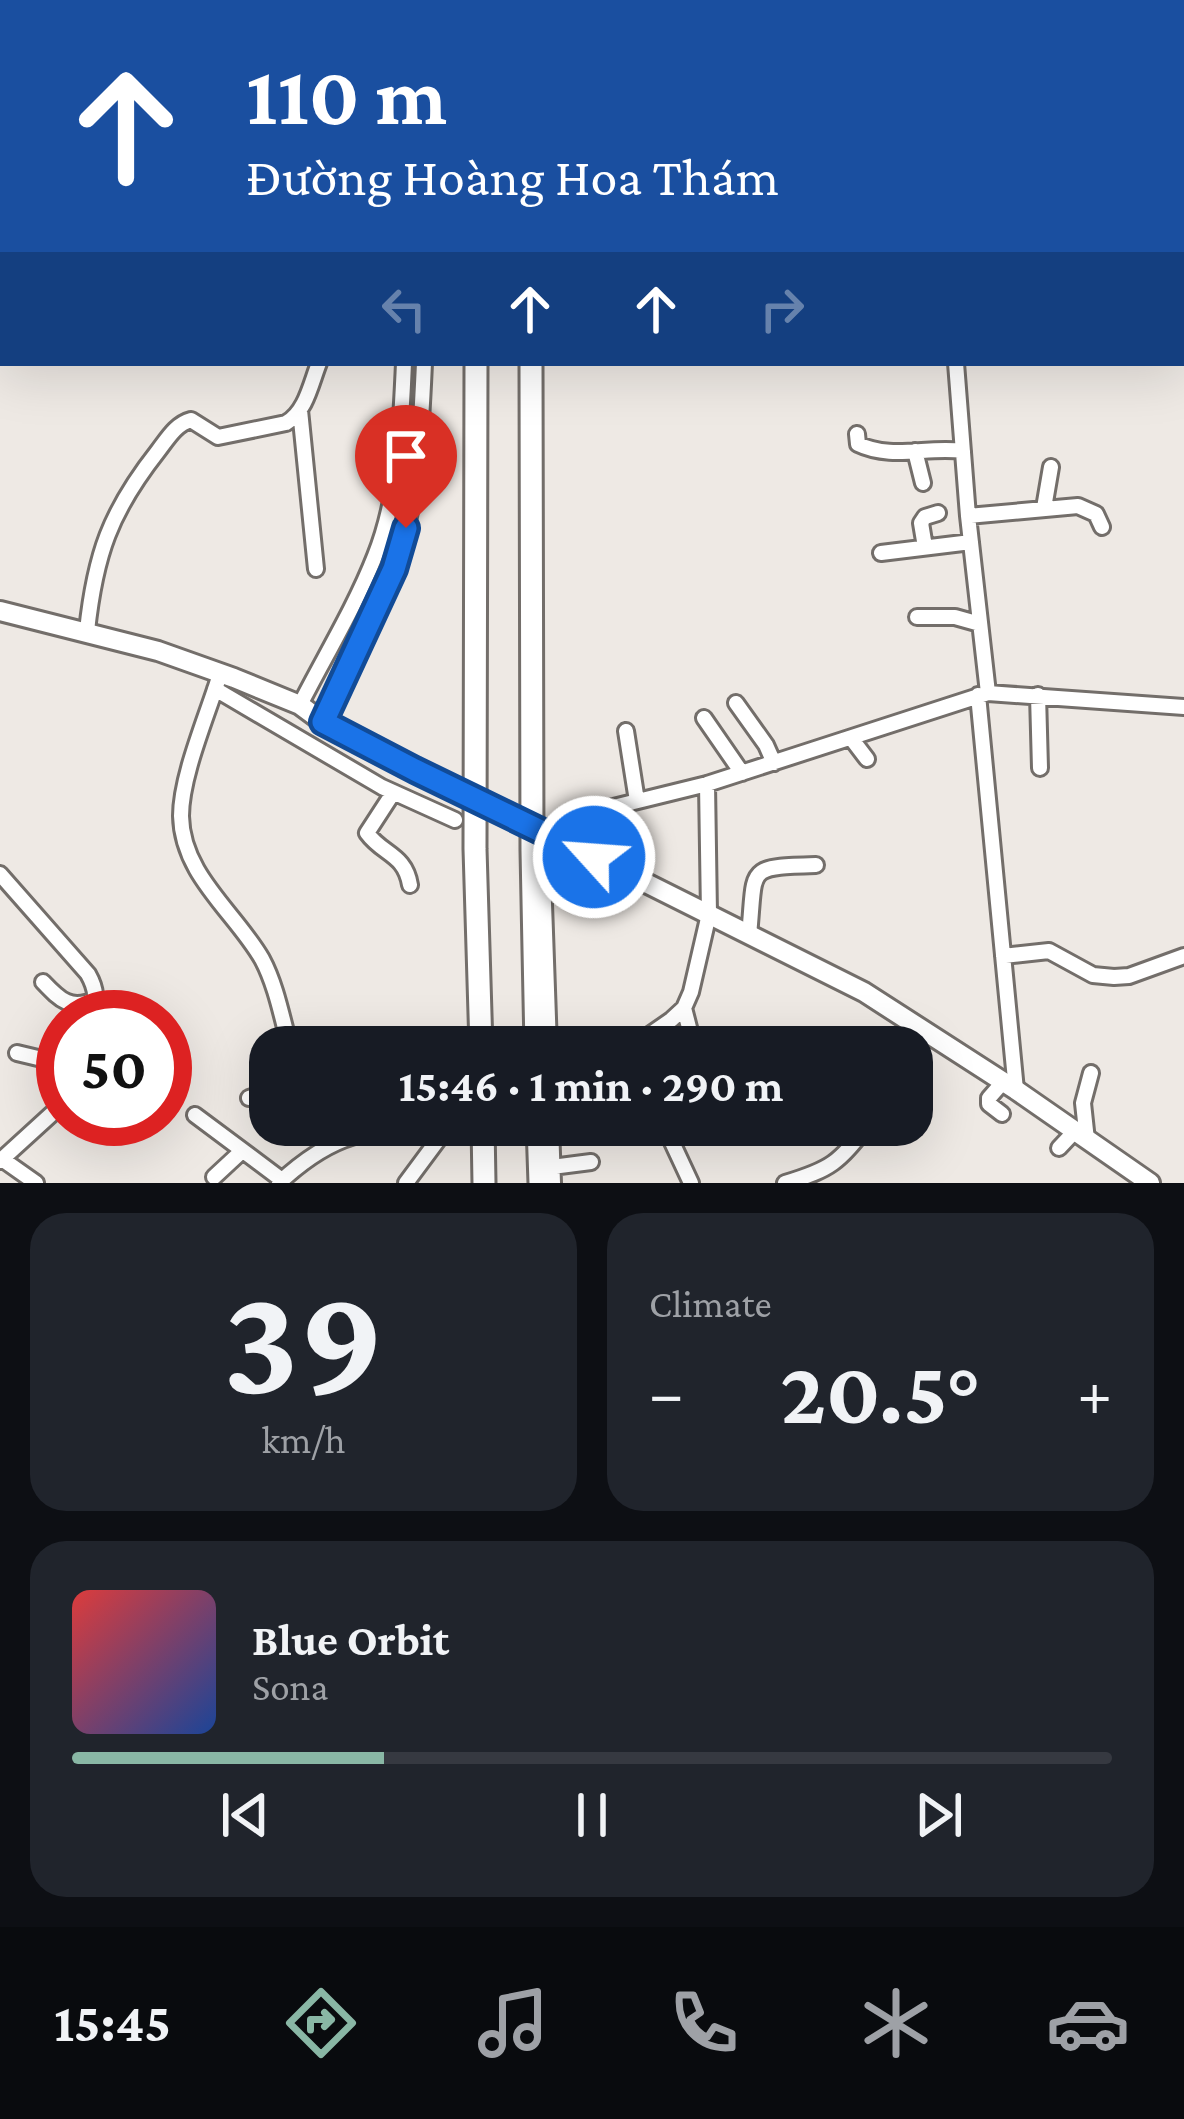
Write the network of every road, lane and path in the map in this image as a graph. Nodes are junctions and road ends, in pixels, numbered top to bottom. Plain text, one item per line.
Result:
1 (318, 366) edge
2 (404, 366) edge
3 (424, 366) edge
4 (476, 366) edge
5 (531, 366) edge
6 (956, 366) edge
7 (300, 410) junction
8 (857, 434) dead end
9 (364, 440) dead end
10 (398, 447) junction
11 (963, 451) junction
12 (914, 452) junction
13 (1051, 467) dead end
14 (923, 483) dead end
15 (1045, 508) junction
16 (938, 514) dead end
17 (968, 516) junction
18 (1102, 527) dead end
19 (971, 542) junction
20 (925, 548) junction
21 (880, 553) dead end
22 (316, 568) dead end
23 (0, 610) edge
24 (917, 617) dead end
25 (980, 624) junction
26 (88, 631) junction
27 (218, 682) junction
28 (983, 694) junction
29 (1038, 695) junction
30 (736, 703) dead end
31 (301, 705) junction
32 (1184, 706) edge
33 (704, 718) dead end
34 (323, 722) junction
35 (626, 731) dead end
36 (851, 738) junction
37 (867, 758) dead end
38 (774, 763) junction
39 (1040, 768) dead end
40 (742, 773) junction
41 (707, 784) junction
42 (393, 793) junction
43 (637, 801) junction
44 (455, 820) dead end
45 (816, 865) dead end
46 (0, 874) edge
47 (410, 884) dead end
48 (709, 914) junction
49 (749, 934) junction
50 (1003, 956) junction
51 (1184, 956) edge
52 (43, 982) dead end
53 (52, 990) edge
54 (96, 990) edge
55 (683, 1007) junction
56 (283, 1026) edge
57 (480, 1026) edge
58 (536, 1026) edge
59 (548, 1026) edge
60 (663, 1026) edge
61 (688, 1026) edge
62 (17, 1053) dead end
63 (36, 1058) edge
64 (1091, 1073) dead end
65 (1010, 1086) junction
66 (1002, 1114) dead end
67 (195, 1115) dead end
68 (36, 1128) edge
69 (1082, 1135) junction
70 (329, 1146) edge
71 (433, 1146) edge
72 (483, 1146) edge
73 (542, 1146) edge
74 (550, 1146) edge
75 (674, 1146) edge
76 (851, 1146) edge
77 (1059, 1148) dead end
78 (242, 1151) junction
79 (1, 1160) edge
80 (591, 1162) dead end
81 (214, 1178) dead end
82 (548, 1178) edge
83 (280, 1182) edge
84 (36, 1183) edge
85 (406, 1183) edge
86 (484, 1183) edge
87 (691, 1183) edge
88 (785, 1183) edge
89 (1150, 1183) edge

1 - 7 street
2 - 10 street
3 - 34 street
4 - 57 highway
5 - 58 highway
6 - 11 street
7 - 22 street
7 - 26 street
8 - 12 street
9 - 10 path
10 - 31 street
11 - 12 street
11 - 17 street
12 - 14 street
13 - 15 street
15 - 17 street
15 - 18 street
16 - 20 street
17 - 19 street
19 - 20 street
19 - 25 street
20 - 21 street
23 - 26 main road
24 - 25 street
25 - 28 street
26 - 27 main road
27 - 31 main road
27 - 42 street
27 - 56 street
28 - 29 street
28 - 36 street
28 - 50 street
29 - 32 street
29 - 39 street
30 - 38 street
31 - 34 main road
33 - 40 street
34 - 48 main road, bridge
35 - 43 street
36 - 37 street
36 - 38 street
38 - 40 street
40 - 41 street
41 - 43 street
41 - 48 street
42 - 44 street
42 - 47 street
43 - 59 street
45 - 49 street
46 - 54 street
48 - 49 main road
48 - 55 street
49 - 65 main road
50 - 51 street
50 - 65 street
52 - 53 street
55 - 60 street
55 - 61 street
62 - 63 street
64 - 69 street
65 - 66 street
65 - 69 main road
67 - 78 street
68 - 79 street
69 - 77 street
69 - 89 main road
70 - 83 street
71 - 85 street
72 - 86 highway
73 - 82 highway
74 - 82 street
75 - 87 street
76 - 88 street
78 - 81 street
78 - 83 street
79 - 84 street
80 - 82 street

